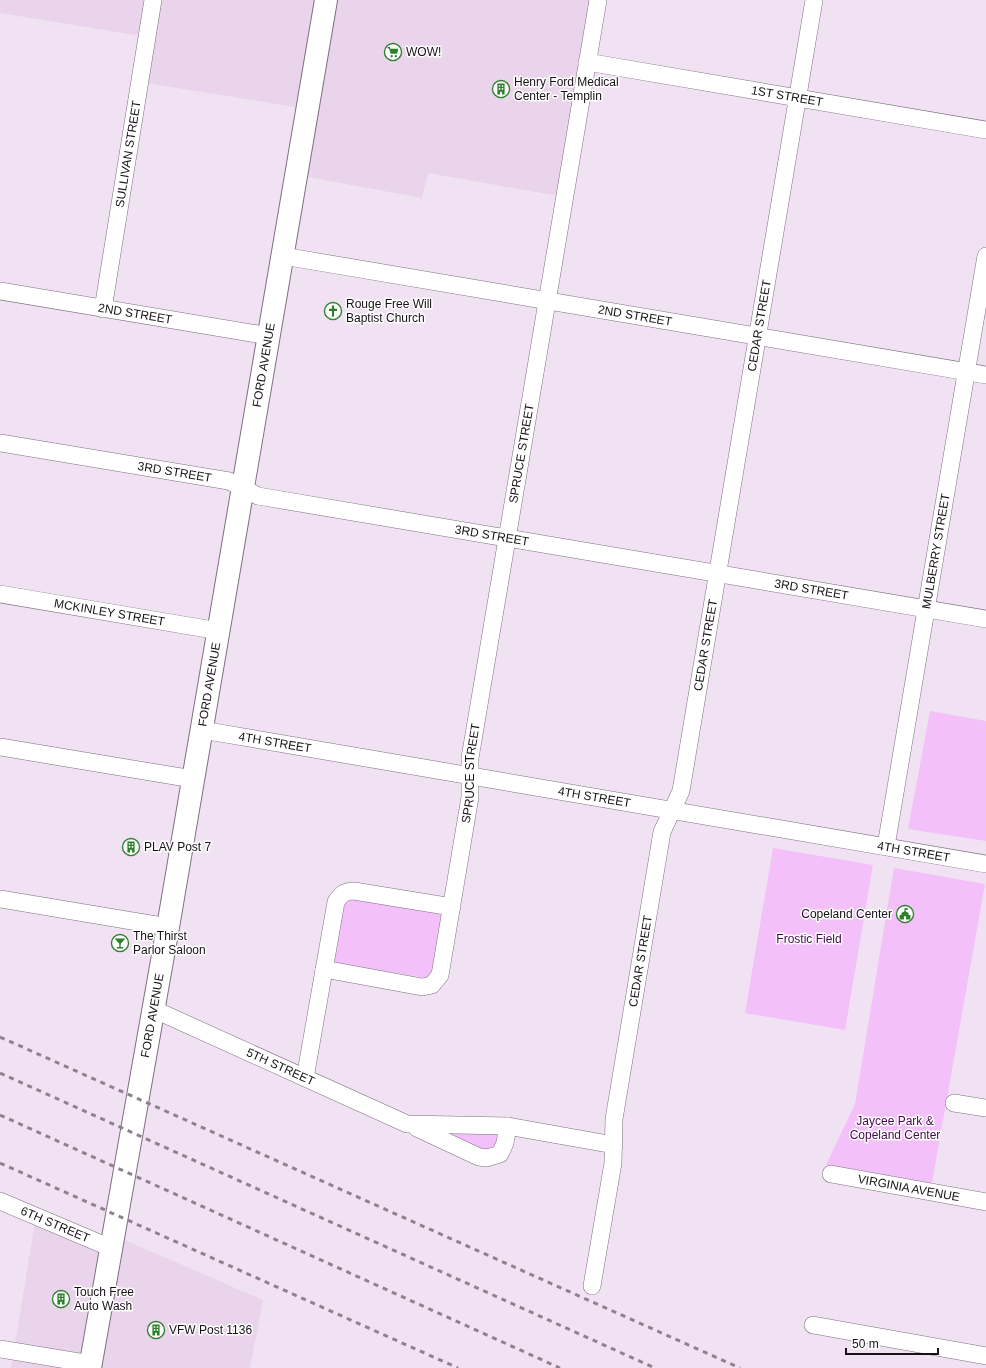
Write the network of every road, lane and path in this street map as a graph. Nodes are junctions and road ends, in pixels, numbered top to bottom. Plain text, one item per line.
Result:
1 (153, 0) edge
2 (326, 0) edge
3 (598, 0) edge
4 (814, 0) edge
5 (587, 62) junction
6 (797, 98) junction
7 (986, 130) edge
8 (283, 256) junction
9 (986, 256) edge
10 (0, 291) edge
11 (547, 300) junction
12 (104, 309) junction
13 (269, 336) junction
14 (757, 336) junction
15 (967, 372) junction
16 (986, 375) edge
17 (0, 442) edge
18 (243, 488) junction
19 (507, 538) junction
20 (717, 574) junction
21 (0, 594) edge
22 (926, 609) junction
23 (986, 619) edge
24 (219, 631) junction
25 (202, 730) junction
26 (0, 747) edge
27 (470, 776) junction
28 (194, 779) junction
29 (671, 810) junction
30 (886, 846) junction
31 (986, 864) edge
32 (0, 899) edge
33 (452, 907) junction
34 (168, 927) junction
35 (324, 969) junction
36 (153, 1009) junction
37 (305, 1078) junction
38 (954, 1102) dead end
39 (986, 1108) edge
40 (407, 1124) junction
41 (508, 1126) junction
42 (614, 1145) junction
43 (831, 1174) dead end
44 (0, 1201) edge
45 (986, 1202) edge
46 (111, 1248) junction
47 (592, 1286) dead end
48 (813, 1325) dead end
49 (0, 1349) edge
50 (986, 1356) edge
51 (91, 1366) edge

1 - 12 street, SULLIVAN STREET
2 - 8 main road, FORD AVENUE
3 - 5 street, SPRUCE STREET
4 - 6 street, CEDAR STREET
5 - 6 street, 1ST STREET
5 - 11 street, SPRUCE STREET
6 - 7 street, 1ST STREET
6 - 14 street, CEDAR STREET
8 - 11 street, 2ND STREET
8 - 13 main road, FORD AVENUE
9 - 15 street, MULBERRY STREET
10 - 12 street, 2ND STREET
11 - 14 street, 2ND STREET
11 - 19 street, SPRUCE STREET
12 - 13 street, 2ND STREET
13 - 18 main road, FORD AVENUE
14 - 15 street, 2ND STREET
14 - 20 street, CEDAR STREET
15 - 16 street, 2ND STREET
15 - 22 street, MULBERRY STREET
17 - 18 street, 3RD STREET
18 - 19 street, 3RD STREET
18 - 24 main road, FORD AVENUE
19 - 20 street, 3RD STREET
19 - 27 street, SPRUCE STREET
20 - 22 street, 3RD STREET
20 - 29 street, CEDAR STREET
21 - 24 street, MCKINLEY STREET
22 - 23 street, 3RD STREET
22 - 30 street, MULBERRY STREET
24 - 25 main road, FORD AVENUE
25 - 27 street, 4TH STREET
25 - 28 main road, FORD AVENUE
26 - 28 street
27 - 29 street, 4TH STREET
27 - 33 street, SPRUCE STREET
28 - 34 main road, FORD AVENUE
29 - 30 street, 4TH STREET
29 - 42 street, CEDAR STREET
30 - 31 street, 4TH STREET
32 - 34 street
33 - 35 street
33 - 35 street, SPRUCE STREET
34 - 36 main road, FORD AVENUE
35 - 37 street
36 - 37 street, 5TH STREET
36 - 46 main road, FORD AVENUE
37 - 40 street, 5TH STREET
38 - 39 street
40 - 41 street, 5TH STREET
40 - 41 street, 5TH STREET
41 - 42 street, 5TH STREET
42 - 47 street, CEDAR STREET
43 - 45 street, VIRGINIA AVENUE
44 - 46 street, 6TH STREET
46 - 51 main road, FORD AVENUE
48 - 50 street
49 - 51 street

